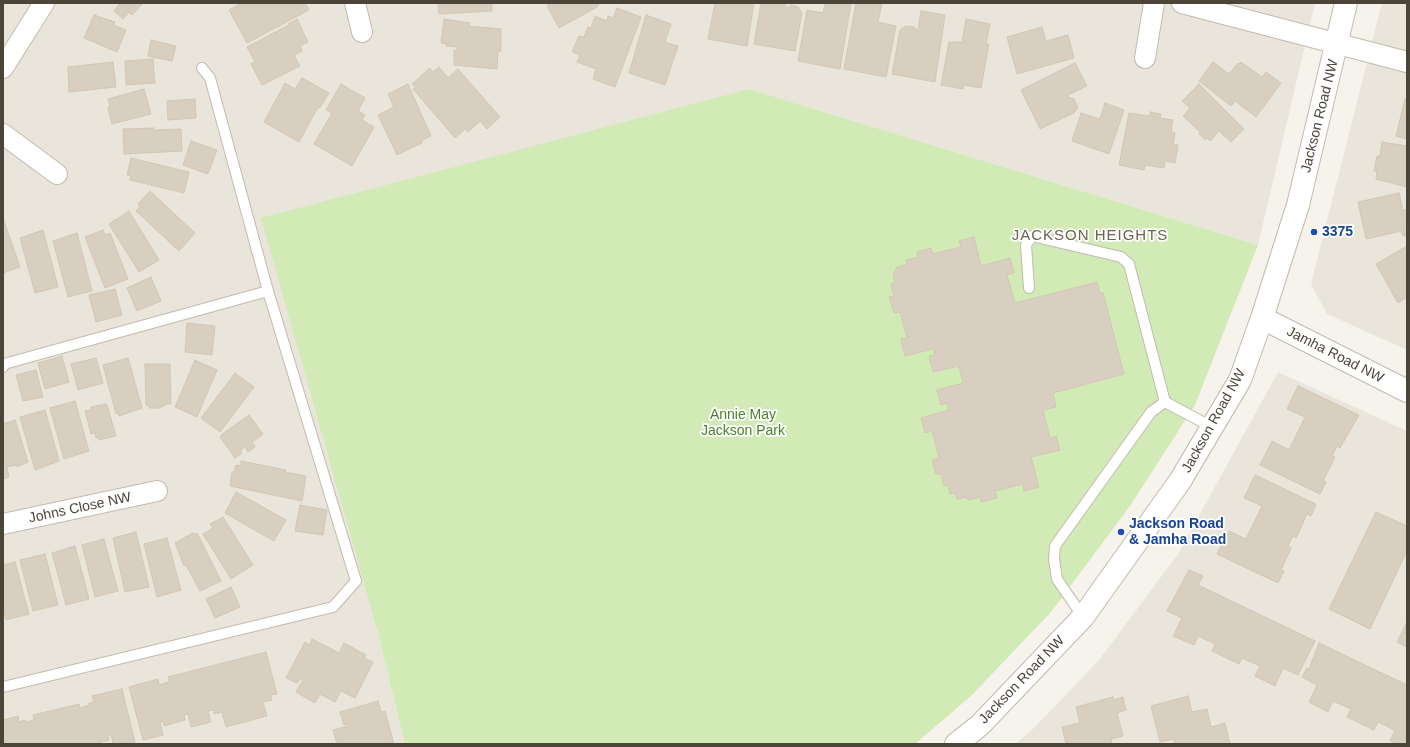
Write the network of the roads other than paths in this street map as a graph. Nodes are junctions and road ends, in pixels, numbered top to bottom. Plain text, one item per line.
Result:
1 (44, 3) edge
2 (355, 3) edge
3 (1154, 3) edge
4 (1182, 3) edge
5 (1346, 3) edge
6 (362, 32) dead end
7 (1338, 43) junction
8 (1144, 58) dead end
9 (1407, 62) edge
10 (3, 68) edge
11 (202, 68) dead end
12 (3, 134) edge
13 (57, 174) dead end
14 (1029, 288) dead end
15 (268, 291) junction
16 (1262, 318) junction
17 (3, 367) edge
18 (1407, 391) edge
19 (1165, 402) junction
20 (1212, 427) junction
21 (157, 491) dead end
22 (3, 524) edge
23 (1083, 617) junction
24 (3, 687) edge
25 (956, 744) edge

1 - 10 street
2 - 6 street
3 - 8 street
4 - 7 street
5 - 7 street, Jackson Road NW
7 - 9 street
7 - 16 street, Jackson Road NW
11 - 15 lane
12 - 13 street
14 - 19 lane
15 - 17 lane
15 - 24 lane
16 - 18 street, Jamha Road NW
16 - 20 street, Jackson Road NW
19 - 20 lane
19 - 23 lane
20 - 23 street, Jackson Road NW
21 - 22 street, Johns Close NW
23 - 25 street, Jackson Road NW

